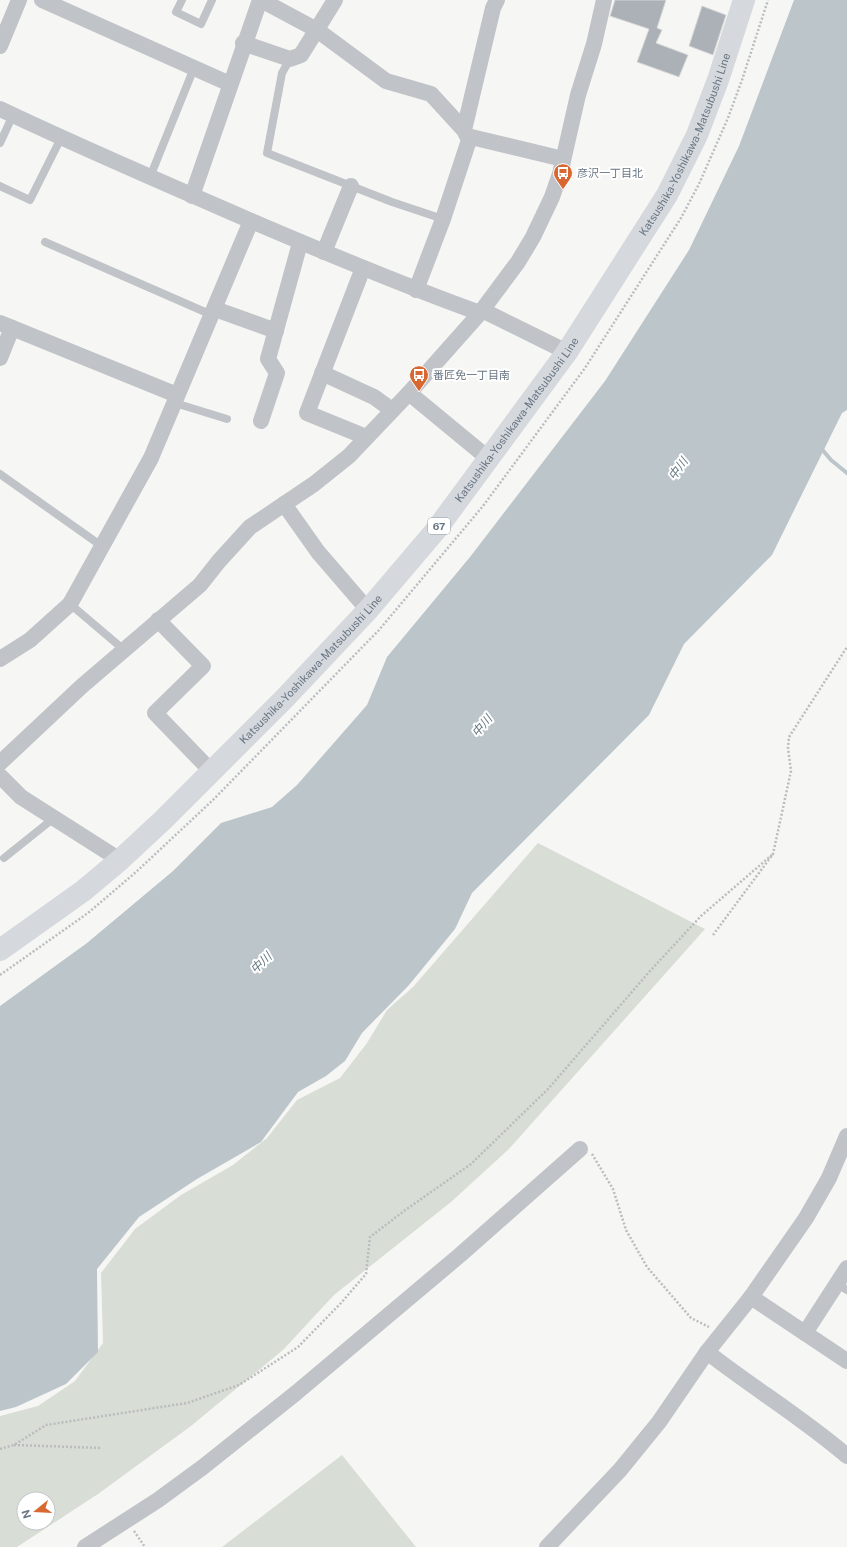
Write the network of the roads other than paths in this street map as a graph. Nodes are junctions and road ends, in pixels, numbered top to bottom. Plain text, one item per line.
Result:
1 (19, 0) edge
2 (42, 0) edge
3 (182, 0) edge
4 (212, 0) edge
5 (260, 0) edge
6 (335, 0) edge
7 (497, 0) edge
8 (604, 0) edge
9 (744, 0) edge
10 (317, 30) junction
11 (243, 43) junction
12 (0, 46) edge
13 (290, 58) junction
14 (194, 68) junction
15 (230, 84) junction
16 (7, 112) edge
17 (467, 134) junction
18 (61, 138) junction
19 (0, 142) edge
20 (563, 159) junction
21 (150, 177) junction
22 (0, 186) edge
23 (351, 186) junction
24 (192, 196) junction
25 (443, 219) junction
26 (251, 221) junction
27 (45, 242) dead end
28 (300, 243) junction
29 (324, 252) junction
30 (363, 268) junction
31 (416, 290) junction
32 (214, 312) junction
33 (481, 312) junction
34 (6, 325) edge
35 (276, 330) junction
36 (567, 352) junction
37 (0, 358) edge
38 (322, 373) junction
39 (409, 393) junction
40 (176, 399) junction
41 (392, 410) junction
42 (228, 419) dead end
43 (261, 421) dead end
44 (366, 437) junction
45 (489, 459) junction
46 (0, 474) edge
47 (284, 504) junction
48 (103, 547) junction
49 (70, 604) junction
50 (368, 610) junction
51 (158, 620) junction
52 (123, 649) junction
53 (0, 659) edge
54 (0, 764) edge
55 (212, 772) junction
56 (0, 776) edge
57 (54, 818) junction
58 (4, 858) dead end
59 (120, 860) junction
60 (0, 950) edge
61 (847, 1136) edge
62 (580, 1149) road end
63 (847, 1268) edge
64 (842, 1287) edge
65 (751, 1298) junction
66 (805, 1333) junction
67 (707, 1352) junction
68 (847, 1361) edge
69 (847, 1456) edge
70 (85, 1547) edge
71 (547, 1547) edge

1 - 12 street
2 - 14 street
3 - 4 lane
5 - 10 street
5 - 11 street
6 - 10 street
7 - 17 street
8 - 20 street
9 - 36 main road, Katsushika-Yoshikawa-Matsubushi Line / 67
10 - 13 street
10 - 17 street
11 - 13 street
11 - 15 street
13 - 23 lane
14 - 15 street
14 - 21 lane
15 - 24 street
16 - 18 street
16 - 19 lane
17 - 20 street
17 - 25 street
18 - 21 street
18 - 22 lane
20 - 33 street
21 - 24 street
23 - 25 lane
23 - 29 street
24 - 26 street
25 - 31 street
26 - 28 street
26 - 32 street
27 - 32 lane
28 - 29 street
28 - 35 street
29 - 30 street
30 - 31 street
30 - 38 street
31 - 33 street
32 - 35 street
32 - 40 street
33 - 36 street
33 - 39 street
34 - 37 street
34 - 40 street
35 - 43 street
36 - 45 main road, Katsushika-Yoshikawa-Matsubushi Line / 67
38 - 41 street
38 - 44 street
39 - 41 street
39 - 45 street
40 - 42 lane
40 - 48 street
41 - 44 street
44 - 47 street
45 - 50 main road, Katsushika-Yoshikawa-Matsubushi Line / 67
46 - 48 lane
47 - 50 street
47 - 51 street
48 - 49 street
49 - 52 lane
49 - 53 street
50 - 55 main road, Katsushika-Yoshikawa-Matsubushi Line / 67
51 - 52 street
51 - 55 street
52 - 54 street
55 - 59 main road, Katsushika-Yoshikawa-Matsubushi Line / 67
56 - 57 street
57 - 58 lane
57 - 59 street
59 - 60 main road, Katsushika-Yoshikawa-Matsubushi Line / 67
61 - 65 street
62 - 70 street
63 - 64 street
64 - 66 street
65 - 66 street
65 - 67 street
66 - 68 street
67 - 69 street
67 - 71 street

